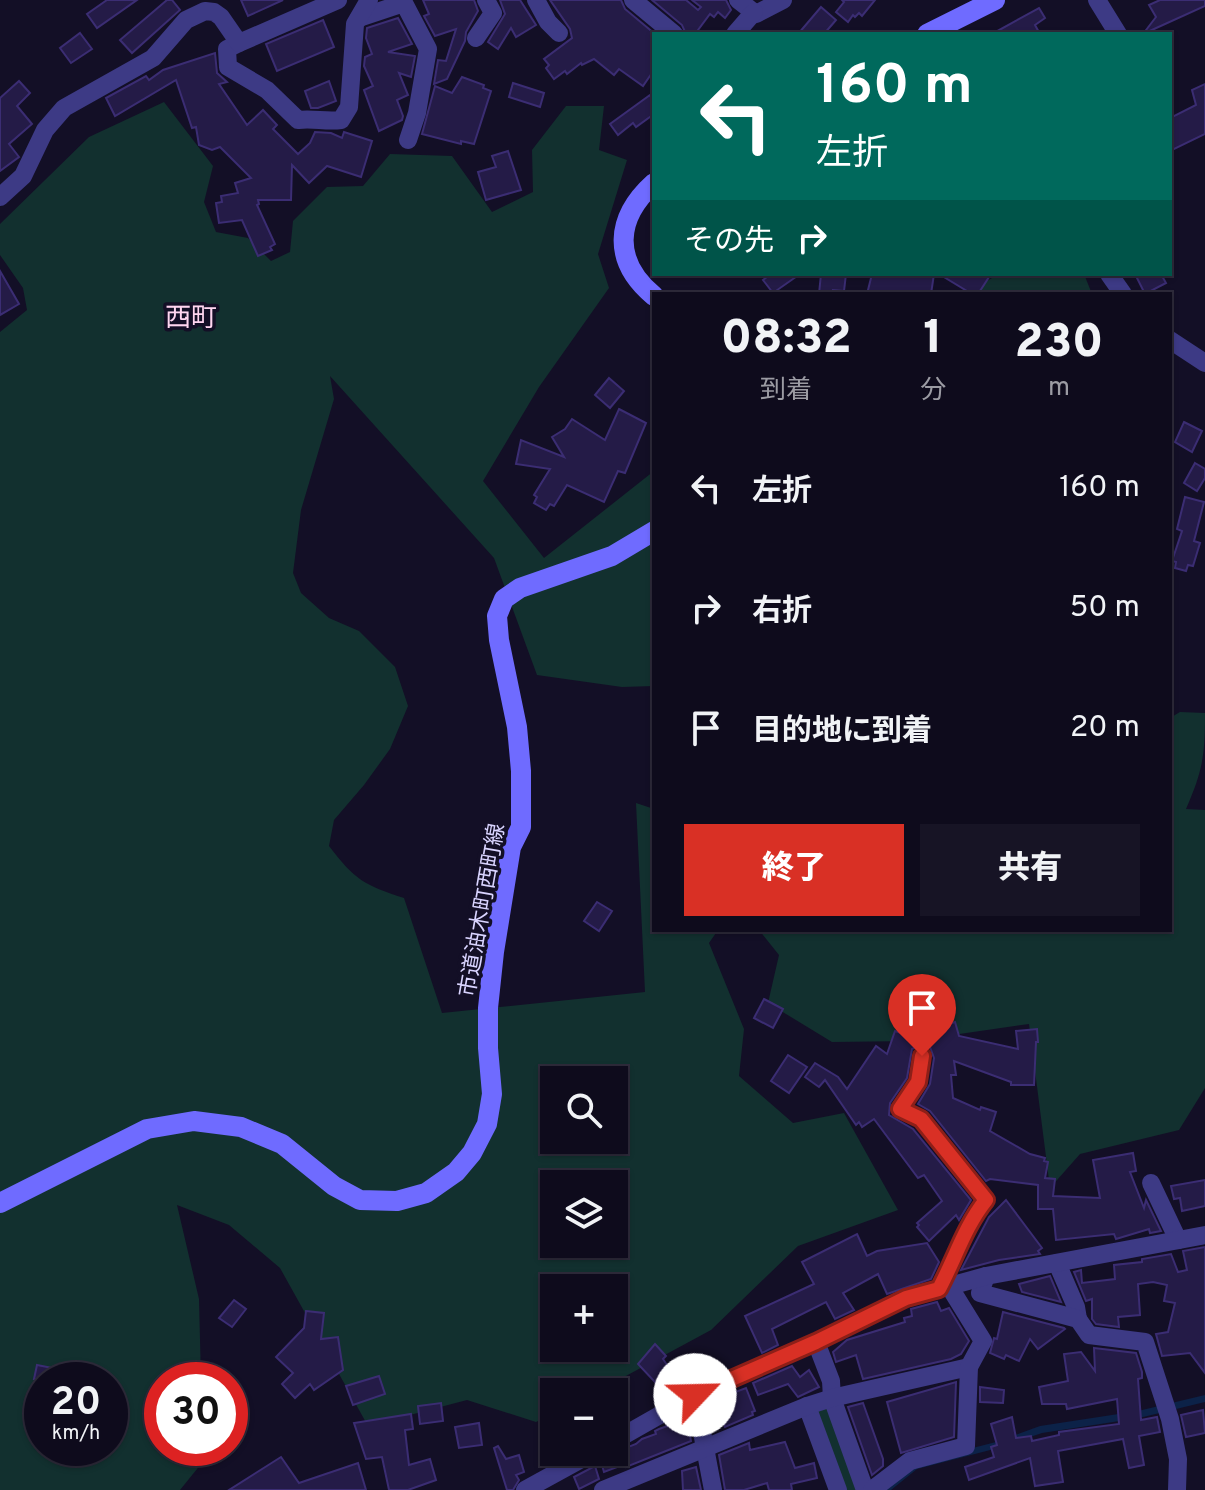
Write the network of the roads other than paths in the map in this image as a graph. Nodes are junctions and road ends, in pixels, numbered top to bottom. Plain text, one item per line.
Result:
1 (338, 0) edge
2 (369, 0) edge
3 (486, 0) edge
4 (536, 0) edge
5 (633, 0) edge
6 (738, 0) edge
7 (783, 0) edge
8 (995, 0) edge
9 (1097, 0) edge
10 (754, 12) junction
11 (359, 18) junction
12 (672, 32) edge
13 (737, 32) edge
14 (931, 32) edge
15 (1117, 32) edge
16 (559, 33) dead end
17 (476, 38) dead end
18 (239, 43) junction
19 (408, 140) dead end
20 (652, 185) edge
21 (0, 197) edge
22 (652, 294) edge
23 (1172, 341) edge
24 (1205, 363) edge
25 (652, 532) edge
26 (922, 1056) dead end
27 (1151, 1183) dead end
28 (0, 1203) edge
29 (1205, 1235) edge
30 (1178, 1240) junction
31 (1057, 1263) junction
32 (986, 1276) junction
33 (944, 1288) junction
34 (1078, 1319) junction
35 (816, 1342) junction
36 (969, 1367) junction
37 (695, 1395) junction
38 (832, 1398) junction
39 (807, 1406) junction
40 (628, 1433) edge
41 (705, 1450) junction
42 (574, 1466) edge
43 (550, 1483) edge
44 (525, 1490) edge
45 (603, 1490) edge
46 (713, 1490) edge
47 (838, 1490) edge
48 (865, 1490) edge
49 (872, 1490) edge
50 (1177, 1490) edge

1 - 18 street
2 - 11 street
3 - 17 street
4 - 16 street
5 - 12 street
6 - 10 street
7 - 10 street
8 - 14 street
9 - 15 street
10 - 13 street
11 - 18 street
11 - 19 street
18 - 21 street
20 - 22 street
23 - 24 street
25 - 28 street, 市道油木町西町線
26 - 33 street
27 - 30 street
29 - 30 street
30 - 31 street
31 - 32 street
31 - 34 street
32 - 33 street
32 - 34 street
33 - 35 street
33 - 36 street
34 - 50 street
35 - 37 street
35 - 38 street
36 - 38 street
36 - 49 street
37 - 40 street
37 - 41 street
38 - 39 street
38 - 48 street
39 - 41 street
39 - 47 street
41 - 45 street
41 - 46 street
42 - 43 street
43 - 44 street

